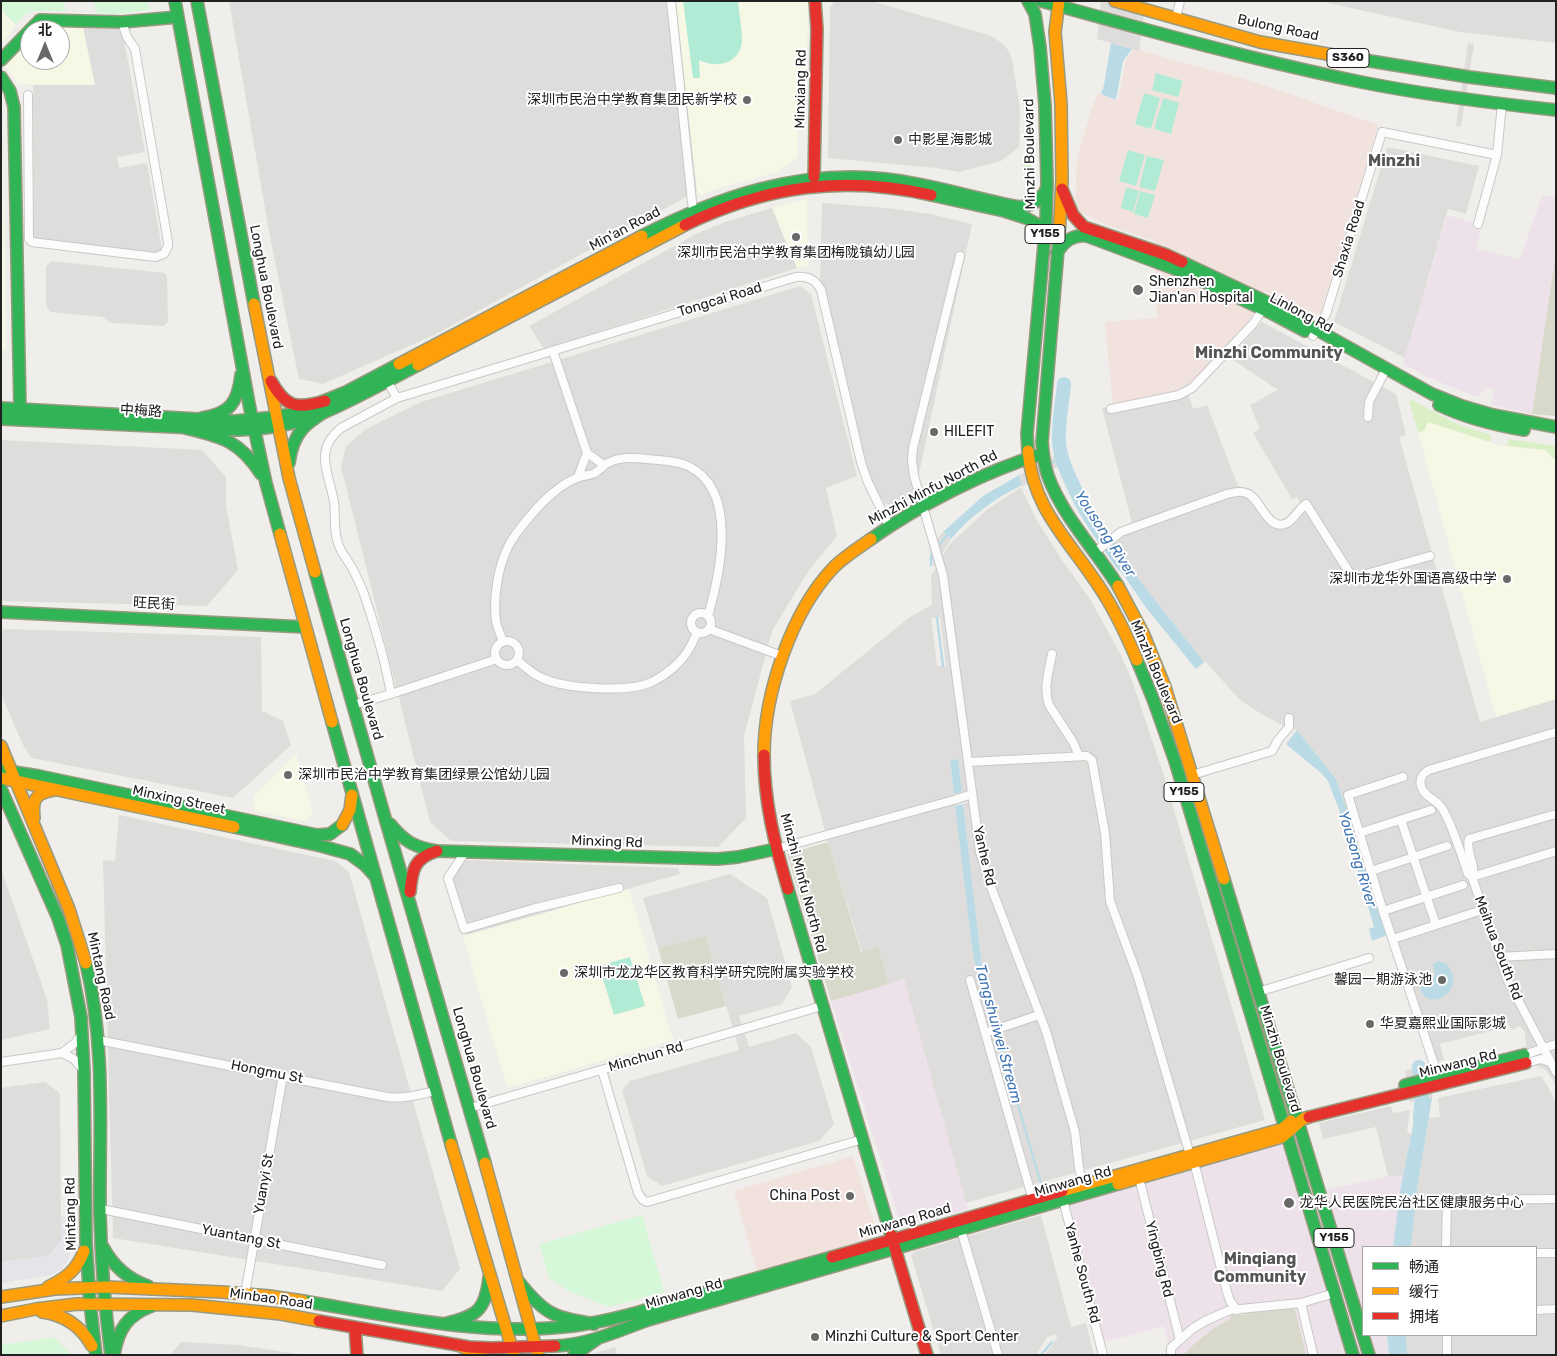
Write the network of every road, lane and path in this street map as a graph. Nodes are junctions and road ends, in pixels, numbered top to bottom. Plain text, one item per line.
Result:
1 (176, 1) edge
2 (197, 1) edge
3 (671, 1) edge
4 (816, 1) edge
5 (1028, 1) edge
6 (1041, 1) edge
7 (1115, 1) edge
8 (1180, 1) edge
9 (1058, 3) edge
10 (178, 17) junction
11 (1176, 18) junction
12 (122, 22) junction
13 (1, 60) edge
14 (1, 77) edge
15 (1556, 88) edge
16 (28, 95) dead end
17 (1502, 104) junction
18 (1556, 110) edge
19 (1497, 155) junction
20 (814, 177) junction
21 (1047, 187) junction
22 (1061, 187) junction
23 (1013, 210) junction
24 (693, 211) junction
25 (1478, 224) dead end
26 (1088, 232) junction
27 (1045, 236) junction
28 (1057, 255) junction
29 (960, 256) dead end
30 (1263, 309) junction
31 (1315, 333) junction
32 (553, 351) junction
33 (242, 363) junction
34 (266, 370) junction
35 (1383, 375) junction
36 (387, 381) junction
37 (397, 398) junction
38 (330, 404) junction
39 (1, 408) edge
40 (20, 409) junction
41 (1111, 409) dead end
42 (1368, 417) dead end
43 (202, 418) junction
44 (1, 419) edge
45 (277, 422) junction
46 (254, 425) junction
47 (1556, 427) edge
48 (185, 428) junction
49 (1556, 434) edge
50 (587, 453) junction
51 (1043, 457) junction
52 (1030, 463) junction
53 (604, 465) junction
54 (578, 477) junction
55 (289, 478) junction
56 (266, 483) junction
57 (923, 507) junction
58 (889, 526) junction
59 (1099, 549) junction
60 (1430, 556) dead end
61 (1, 612) edge
62 (708, 616) junction
63 (305, 627) junction
64 (709, 629) junction
65 (697, 632) junction
66 (503, 642) junction
67 (1052, 654) dead end
68 (782, 656) junction
69 (497, 659) junction
70 (518, 660) junction
71 (391, 694) junction
72 (353, 705) junction
73 (1289, 718) dead end
74 (1556, 732) edge
75 (1, 746) edge
76 (1079, 756) junction
77 (968, 762) junction
78 (9, 774) edge
79 (1192, 775) junction
80 (1403, 777) dead end
81 (1, 778) edge
82 (1, 789) edge
83 (63, 790) junction
84 (352, 790) junction
85 (970, 795) junction
86 (1430, 810) dead end
87 (1556, 814) edge
88 (385, 818) junction
89 (1401, 820) junction
90 (34, 825) junction
91 (1359, 833) junction
92 (1447, 846) dead end
93 (776, 849) junction
94 (1556, 851) edge
95 (437, 852) junction
96 (465, 852) junction
97 (1414, 857) junction
98 (1371, 871) junction
99 (1472, 877) junction
100 (378, 884) junction
101 (1463, 884) dead end
102 (619, 888) dead end
103 (1426, 896) junction
104 (409, 900) junction
105 (1383, 910) junction
106 (1482, 910) junction
107 (1436, 925) junction
108 (1393, 940) junction
109 (1556, 954) edge
110 (1499, 957) junction
111 (1369, 958) dead end
112 (970, 980) dead end
113 (1258, 992) junction
114 (822, 1006) junction
115 (1039, 1015) junction
116 (83, 1032) junction
117 (988, 1032) junction
118 (98, 1040) junction
119 (1556, 1044) edge
120 (1543, 1048) junction
121 (62, 1053) junction
122 (1525, 1059) junction
123 (1, 1062) edge
124 (1553, 1062) edge
125 (602, 1070) junction
126 (84, 1071) junction
127 (1556, 1072) edge
128 (283, 1075) junction
129 (1434, 1082) junction
130 (435, 1091) junction
131 (470, 1108) junction
132 (1298, 1118) junction
133 (1286, 1130) junction
134 (863, 1139) junction
135 (1192, 1159) junction
136 (1139, 1178) junction
137 (1085, 1189) junction
138 (1062, 1196) junction
139 (1556, 1199) edge
140 (1034, 1204) junction
141 (101, 1209) junction
142 (961, 1230) junction
143 (255, 1240) junction
144 (101, 1241) junction
145 (86, 1242) junction
146 (893, 1245) junction
147 (1446, 1246) edge
148 (1537, 1253) edge
149 (1556, 1253) edge
150 (382, 1265) dead end
151 (489, 1270) junction
152 (517, 1279) junction
153 (89, 1287) junction
154 (104, 1287) junction
155 (157, 1289) junction
156 (38, 1291) junction
157 (1336, 1293) junction
158 (246, 1294) junction
159 (1, 1297) edge
160 (90, 1303) junction
161 (105, 1303) junction
162 (1300, 1303) junction
163 (159, 1304) junction
164 (1556, 1309) edge
165 (1236, 1310) junction
166 (1537, 1310) edge
167 (23, 1311) junction
168 (1, 1316) edge
169 (444, 1324) junction
170 (594, 1324) junction
171 (355, 1328) junction
172 (506, 1328) junction
173 (530, 1328) junction
174 (1362, 1332) edge
175 (1363, 1336) edge
176 (1447, 1336) edge
177 (597, 1339) junction
178 (1180, 1340) junction
179 (458, 1345) junction
180 (513, 1351) edge
181 (537, 1351) edge
182 (96, 1354) edge
183 (1313, 1354) edge
184 (112, 1355) edge
185 (357, 1355) edge
186 (482, 1355) edge
187 (574, 1355) edge
188 (927, 1355) edge
189 (998, 1355) edge
190 (1103, 1355) edge
191 (1171, 1355) edge
192 (1353, 1355) edge
193 (1369, 1355) edge
194 (1447, 1355) edge

1 - 10 main road
2 - 34 main road, Longhua Boulevard
3 - 24 street
4 - 20 main road, Minxiang Rd
5 - 21 main road, Minzhi Boulevard / Y155
6 - 9 main road, S360
7 - 11 main road, Bulong Road / S360
8 - 11 street
9 - 17 main road, S360
9 - 22 main road, Minzhi Boulevard / Y155
10 - 12 main road
10 - 33 main road
11 - 15 main road, Bulong Road / S360
12 - 13 main road
12 - 16 street
14 - 40 main road
17 - 18 main road, S360
17 - 19 street
19 - 25 street
19 - 31 street, Shaxia Road
20 - 23 main road, Min'an Road
20 - 24 main road, Min'an Road
21 - 23 main road
21 - 27 main road, Minzhi Boulevard / Y155
22 - 26 main road
22 - 28 main road, Minzhi Boulevard / Y155
23 - 27 main road
23 - 36 main road, Min'an Road
24 - 38 main road, Min'an Road
26 - 28 main road
26 - 30 main road, Linlong Rd
26 - 31 main road, Linlong Rd
27 - 52 main road, Minzhi Boulevard / Y155
28 - 51 main road, Minzhi Boulevard / Y155
29 - 57 street, Yanhe Rd
30 - 31 main road, Linlong Rd
30 - 41 street
31 - 35 main road, Linlong Rd
31 - 47 main road, Linlong Rd
32 - 37 street, Tongcai Road
32 - 50 street
32 - 58 street, Tongcai Road
33 - 43 main road
33 - 46 main road
34 - 38 main road
34 - 45 main road, Longhua Boulevard
35 - 42 street
35 - 49 main road, Linlong Rd
36 - 37 street
36 - 38 main road, Min'an Road
37 - 71 street, Tongcai Road
38 - 45 main road, Min'an Road
38 - 55 main road
39 - 40 main road, 中梅路
40 - 43 main road, 中梅路
43 - 46 main road, 中梅路
44 - 48 main road, 中梅路
45 - 46 main road, 中梅路
45 - 55 main road, Longhua Boulevard
46 - 48 main road, 中梅路
46 - 56 main road
48 - 56 main road
50 - 53 street
50 - 54 street
51 - 52 main road, Minzhi Minfu North Rd
51 - 59 main road, Minzhi Boulevard / Y155
52 - 57 main road, Minzhi Minfu North Rd
52 - 133 main road, Minzhi Boulevard / Y155
53 - 54 street
53 - 62 street
54 - 66 street
55 - 72 main road, Longhua Boulevard
56 - 63 main road
57 - 58 main road, Minzhi Minfu North Rd
57 - 77 street, Yanhe Rd
58 - 68 main road, Minzhi Minfu North Rd
59 - 60 street
59 - 79 main road, Minzhi Boulevard / Y155
61 - 63 main road, 旺民街
62 - 64 street
62 - 65 street
63 - 84 main road
64 - 65 street
64 - 68 street
65 - 70 street
66 - 69 street
66 - 70 street
67 - 76 street
68 - 93 main road, Minzhi Minfu North Rd
69 - 70 street
69 - 71 street
71 - 72 street
72 - 88 main road, Longhua Boulevard
73 - 79 street
74 - 99 street
75 - 78 main road, Mintang Road
76 - 77 street
76 - 135 street
77 - 85 street, Yanhe Rd
78 - 81 main road, Minxing Street
78 - 83 main road, Minxing Street
78 - 84 main road, Minxing Street
78 - 90 main road, Mintang Road
79 - 113 main road, Minzhi Boulevard / Y155
80 - 91 street
82 - 116 main road, Mintang Road
83 - 90 main road
83 - 100 main road, Minxing Street
84 - 100 main road
85 - 93 street
85 - 115 street, Yanhe Rd
86 - 89 street
87 - 99 street
88 - 95 main road
88 - 104 main road, Longhua Boulevard
89 - 91 street
89 - 97 street
90 - 118 main road, Mintang Road
91 - 98 street
92 - 97 street
93 - 96 main road, Minxing Rd
93 - 114 main road, Minzhi Minfu North Rd
94 - 99 street
95 - 96 main road, Minxing Rd
95 - 104 main road
96 - 102 street
97 - 98 street
97 - 103 street
98 - 105 street
99 - 106 street, Meihua South Rd
100 - 130 main road
101 - 103 street
103 - 105 street
103 - 107 street
104 - 131 main road, Longhua Boulevard
105 - 108 street
106 - 107 street
106 - 110 street, Meihua South Rd
107 - 108 street
108 - 129 street
109 - 110 street
110 - 120 street, Meihua South Rd
111 - 113 street
112 - 117 street
113 - 132 main road, Minzhi Boulevard / Y155
114 - 125 street, Minchun Rd
114 - 134 main road, Minzhi Minfu North Rd
115 - 117 street
115 - 137 street, Yanhe Rd
116 - 121 street
116 - 126 main road, Mintang Road
117 - 140 street
118 - 128 street, Hongmu St
118 - 141 main road, Mintang Road
119 - 120 street, Minwang Rd
120 - 122 street, Minwang Rd
120 - 124 street, Meihua South Rd
121 - 123 street
121 - 126 street
122 - 124 street, Minwang Rd
122 - 129 main road, Minwang Rd
124 - 127 street, Meihua South Rd
125 - 131 street, Minchun Rd
125 - 134 street
126 - 145 main road, Mintang Rd
128 - 130 street, Hongmu St
128 - 143 street, Yuanyi St
129 - 132 main road, Minwang Rd
130 - 151 main road
131 - 152 main road, Longhua Boulevard
132 - 133 main road, Minwang Rd
132 - 174 main road, Minzhi Boulevard / Y155
133 - 135 main road
133 - 157 main road, Minzhi Boulevard / Y155
134 - 146 main road, Minzhi Minfu North Rd
135 - 136 main road, Minwang Rd
135 - 137 main road
135 - 165 street
136 - 137 main road, Minwang Rd
136 - 178 street, Yingbing Rd
137 - 138 main road, Minwang Rd
138 - 140 main road, Minwang Rd
138 - 190 street, Yanhe South Rd
139 - 147 street
140 - 142 main road, Minwang Rd
140 - 146 main road, Minwang Road
141 - 143 street, Yuantang St
141 - 144 main road, Mintang Road
142 - 146 main road, Minwang Rd
142 - 189 street
143 - 150 street, Yuantang St
143 - 158 street, Yuanyi St
144 - 154 main road, Mintang Road
144 - 155 main road
145 - 153 main road, Mintang Rd
145 - 156 main road
146 - 170 main road, Minwang Road
146 - 177 main road, Minwang Rd
146 - 188 main road, Minzhi Minfu North Rd
148 - 149 street
151 - 169 main road
151 - 172 main road
152 - 170 main road
152 - 173 main road, Longhua Boulevard
153 - 154 main road, Minbao Road
153 - 156 main road, Minbao Road
153 - 160 main road, Mintang Rd
154 - 155 main road, Minbao Road
154 - 161 main road
155 - 158 main road, Minbao Road
156 - 159 main road, Minbao Road
157 - 162 street
157 - 192 main road, Minzhi Boulevard / Y155
158 - 169 main road, Minbao Road
160 - 161 main road, Minbao Road
160 - 167 main road, Minbao Road
160 - 182 main road, Mintang Rd
161 - 163 main road, Minbao Road
161 - 184 main road
162 - 165 street
162 - 183 street
163 - 171 main road, Minbao Road
163 - 184 main road
164 - 166 street
165 - 178 street
167 - 168 main road, Minbao Road
167 - 182 main road
169 - 172 main road, Minbao Road
170 - 173 main road, Minwang Road
171 - 179 main road, Minbao Road
171 - 185 main road
172 - 173 main road, Minbao Road
172 - 180 main road
173 - 181 main road, Longhua Boulevard
175 - 193 main road, Minzhi Boulevard / Y155
176 - 194 street
177 - 181 main road
177 - 187 main road
178 - 191 street
179 - 180 main road, Minbao Road
179 - 186 main road
180 - 181 main road, Minbao Road

